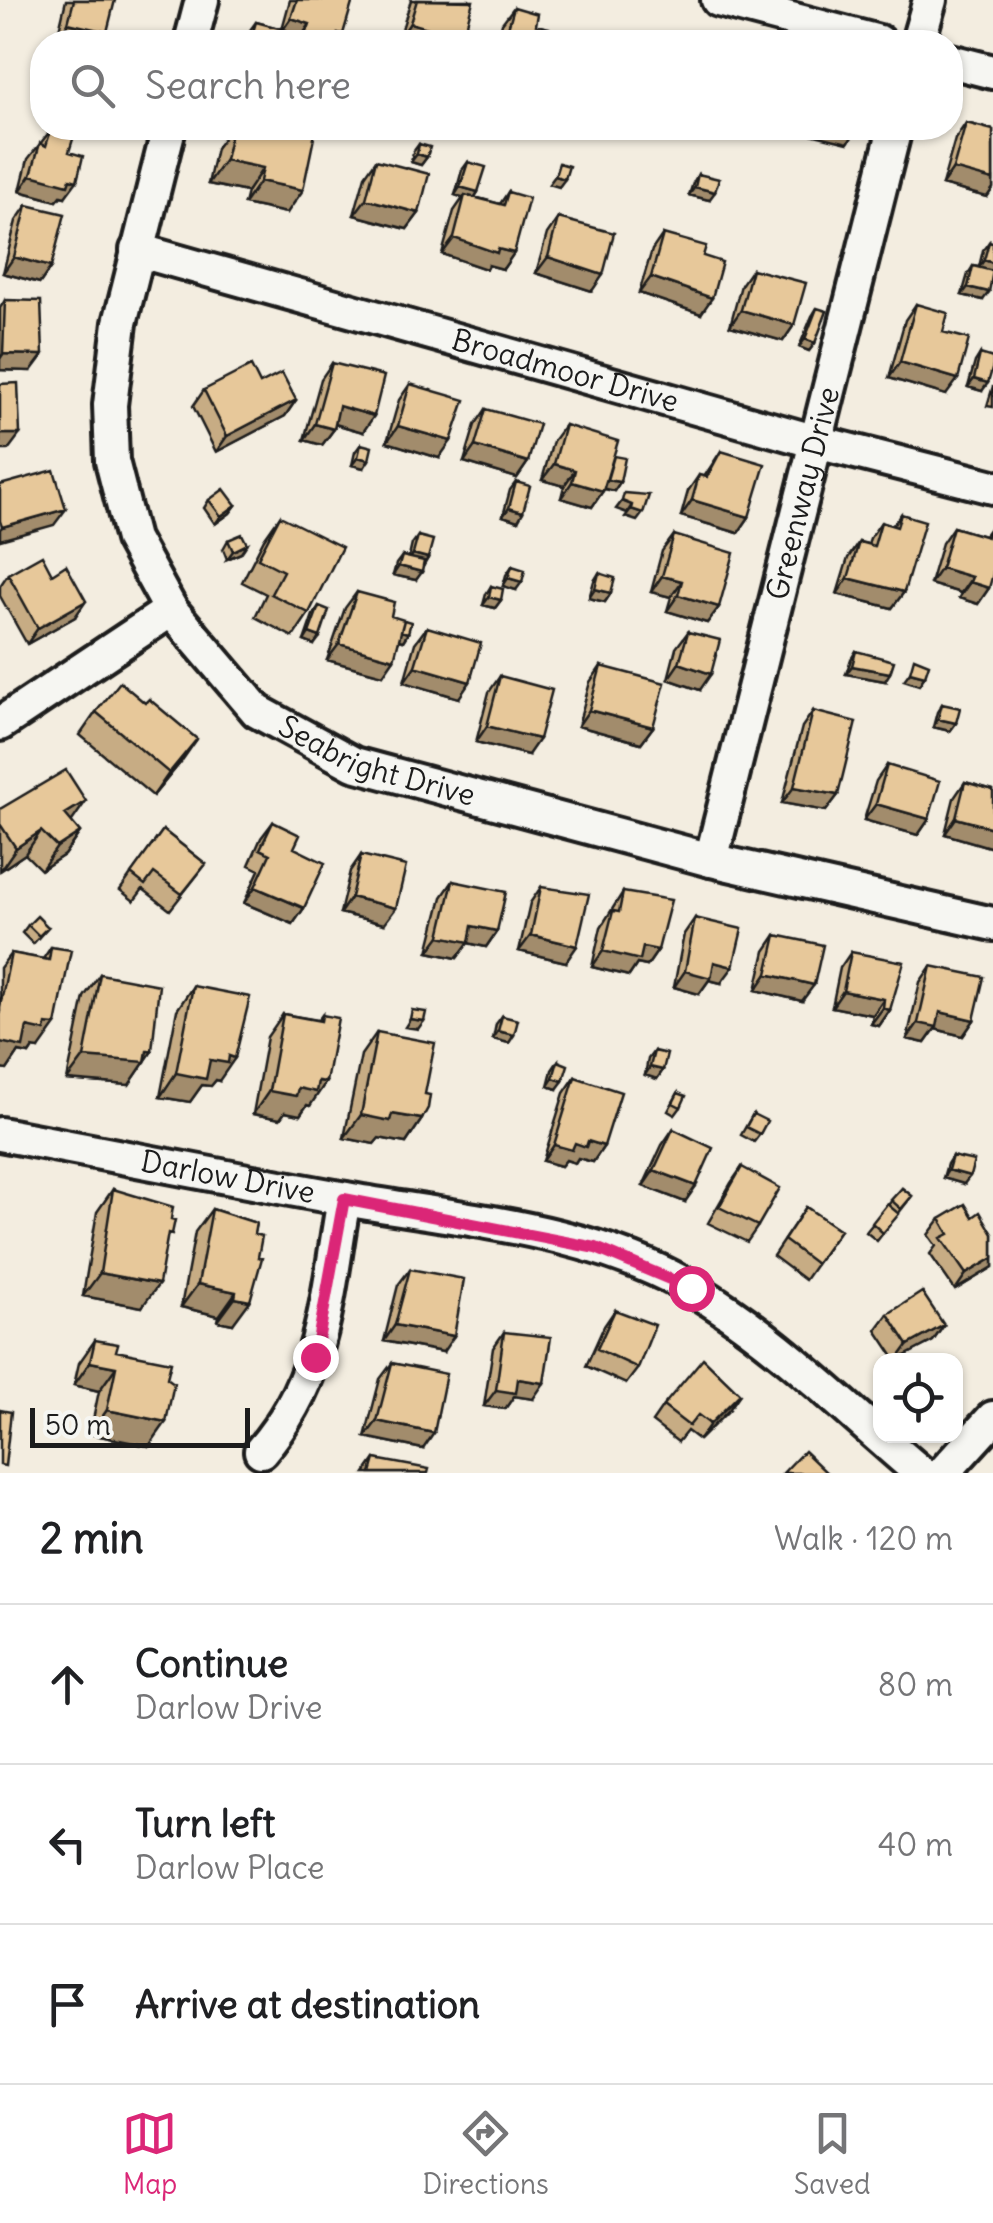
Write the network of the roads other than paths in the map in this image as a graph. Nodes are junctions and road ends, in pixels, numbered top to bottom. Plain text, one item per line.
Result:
1 (202, 0) edge
2 (718, 0) edge
3 (930, 0) edge
4 (194, 30) edge
5 (833, 30) edge
6 (921, 30) edge
7 (963, 64) edge
8 (993, 72) edge
9 (166, 140) edge
10 (893, 140) edge
11 (137, 250) junction
12 (813, 441) junction
13 (993, 486) edge
14 (171, 610) junction
15 (0, 724) edge
16 (711, 860) junction
17 (993, 924) edge
18 (0, 1134) edge
19 (344, 1199) junction
20 (993, 1418) edge
21 (261, 1452) dead end
22 (921, 1473) edge
23 (943, 1473) edge

1 - 4 street
2 - 5 street
3 - 6 street
7 - 8 street
9 - 11 street, Seabright Drive
10 - 12 street, Greenway Drive
11 - 12 street, Broadmoor Drive
11 - 14 street, Seabright Drive
12 - 13 street, Broadmoor Drive
12 - 16 street, Greenway Drive
14 - 15 street
14 - 16 street, Seabright Drive
16 - 17 street, Seabright Drive
18 - 19 street, Darlow Drive
19 - 21 street
19 - 22 street, Darlow Drive
20 - 23 street

